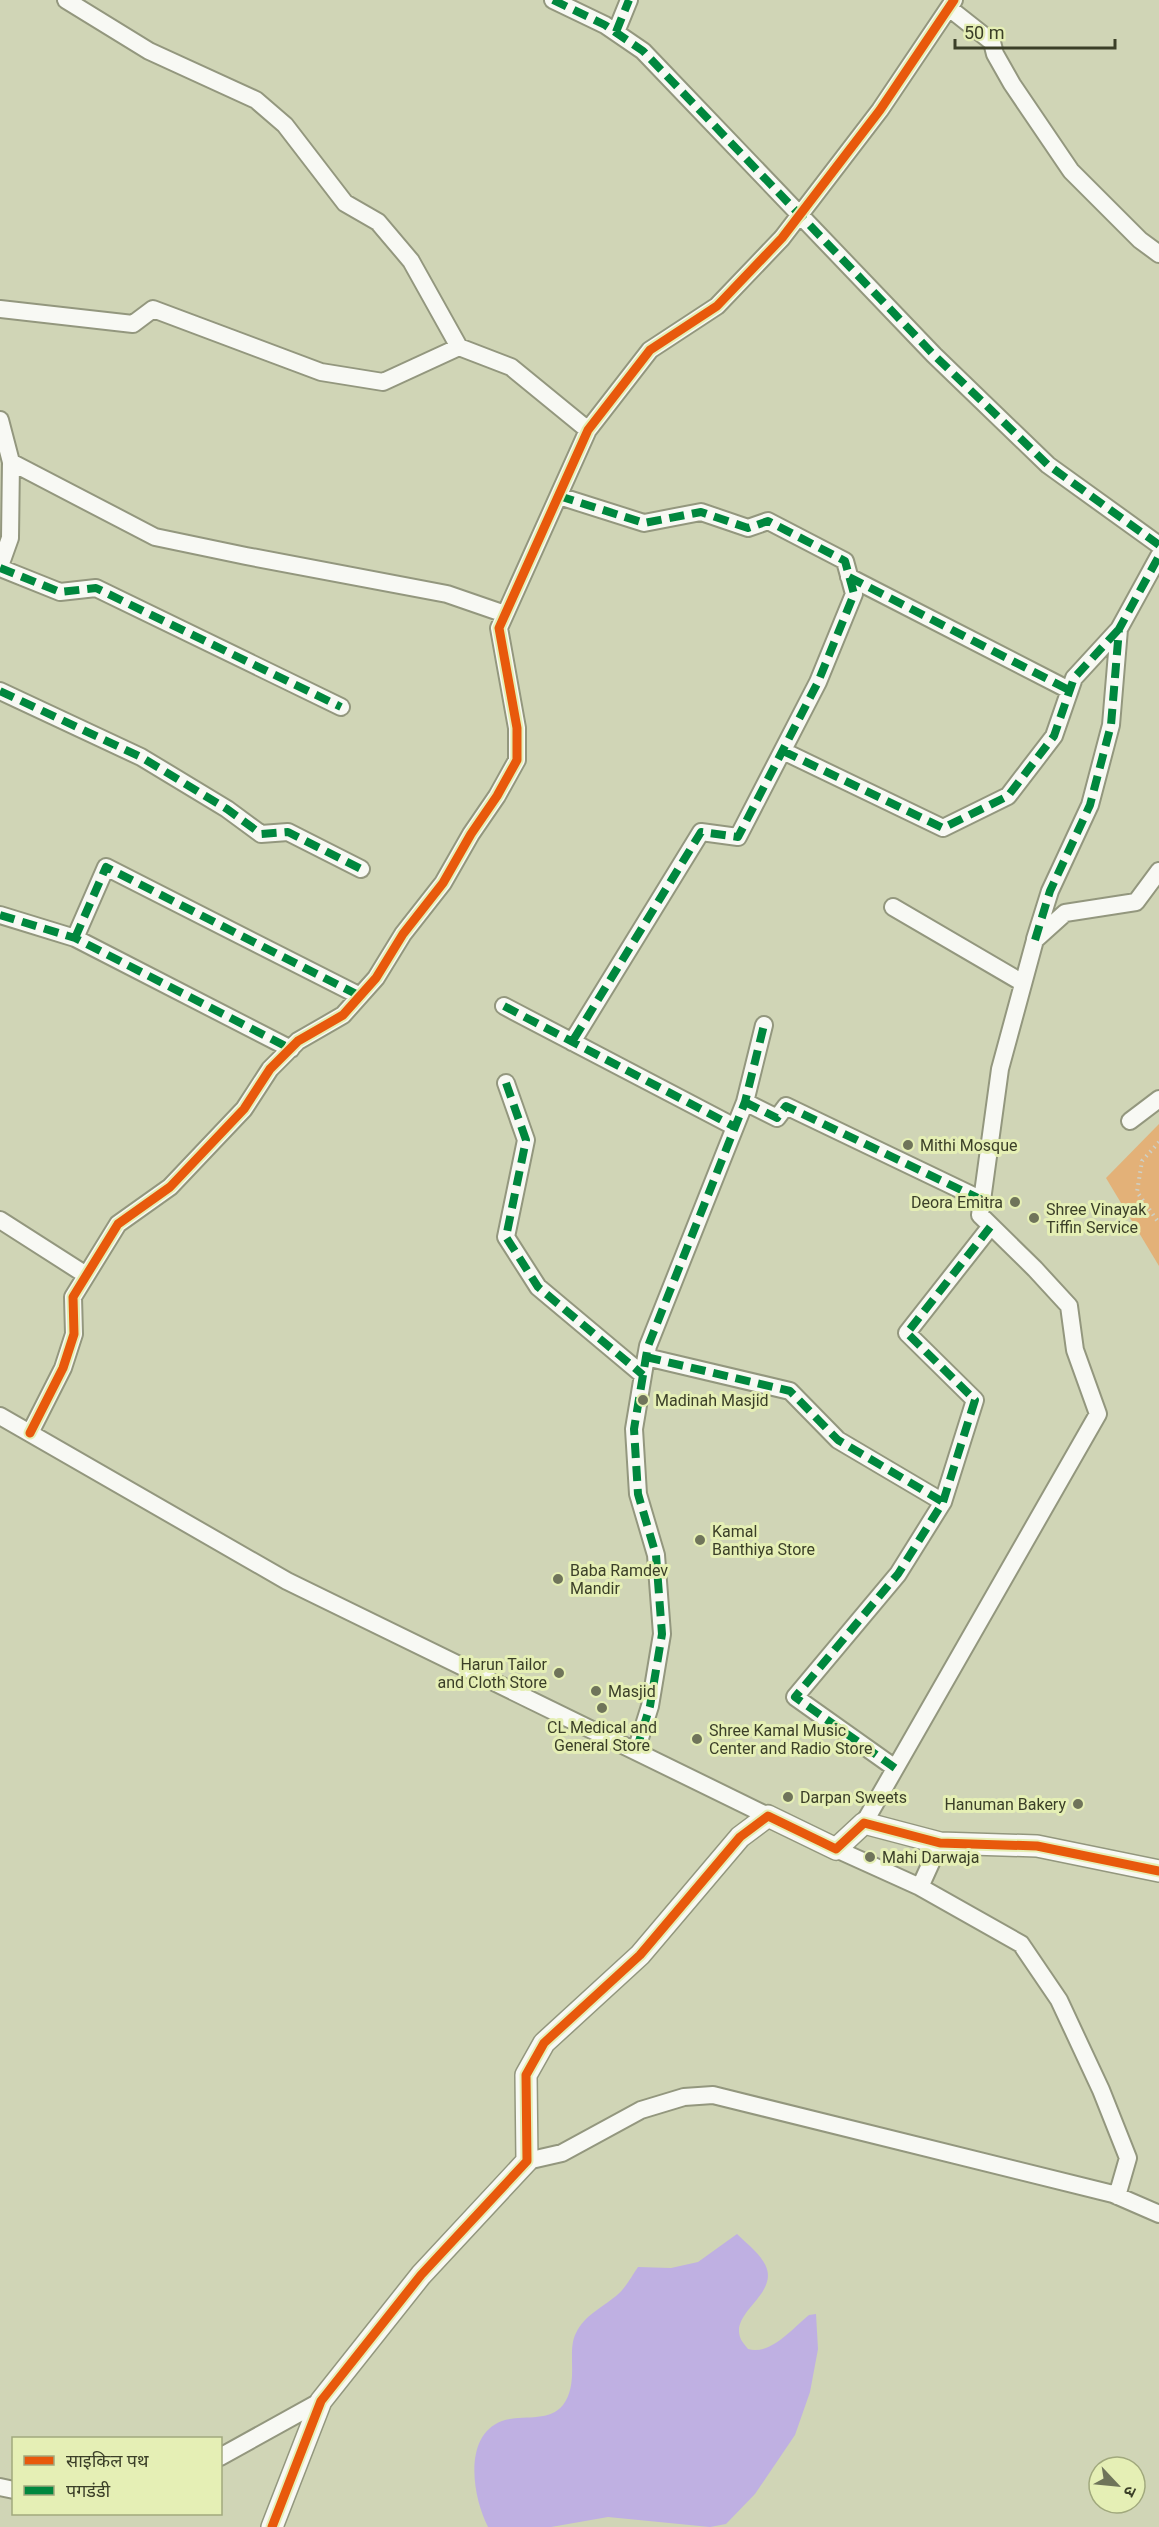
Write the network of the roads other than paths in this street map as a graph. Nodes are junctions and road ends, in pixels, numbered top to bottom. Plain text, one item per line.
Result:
1 (66, 0) edge
2 (553, 0) edge
3 (629, 0) edge
4 (951, 4) edge
5 (616, 32) junction
6 (801, 214) junction
7 (1159, 254) edge
8 (0, 309) edge
9 (459, 347) junction
10 (0, 420) edge
11 (588, 430) junction
12 (11, 462) junction
13 (559, 496) junction
14 (1159, 545) edge
15 (1159, 556) edge
16 (0, 567) edge
17 (849, 577) junction
18 (505, 614) junction
19 (1119, 629) junction
20 (1069, 690) junction
21 (0, 691) edge
22 (341, 707) dead end
23 (783, 751) junction
24 (361, 869) dead end
25 (1159, 871) edge
26 (893, 907) dead end
27 (0, 915) edge
28 (75, 938) junction
29 (1035, 940) junction
30 (1023, 983) junction
31 (360, 996) junction
32 (504, 1006) dead end
33 (764, 1025) dead end
34 (572, 1042) junction
35 (291, 1049) junction
36 (506, 1083) dead end
37 (1159, 1099) edge
38 (745, 1102) junction
39 (1130, 1121) dead end
40 (735, 1127) junction
41 (982, 1200) junction
42 (0, 1220) edge
43 (991, 1226) junction
44 (86, 1275) junction
45 (646, 1357) junction
46 (643, 1375) junction
47 (0, 1416) edge
48 (30, 1433) junction
49 (943, 1502) junction
50 (636, 1751) junction
51 (896, 1768) junction
52 (768, 1816) junction
53 (864, 1823) junction
54 (940, 1843) junction
55 (836, 1849) junction
56 (1159, 1871) edge
57 (920, 1887) junction
58 (527, 2161) junction
59 (1117, 2196) junction
60 (1159, 2214) edge
61 (321, 2401) junction
62 (222, 2456) edge
63 (272, 2527) edge

1 - 9 street
2 - 5 street
3 - 5 street
4 - 6 street
4 - 7 street
5 - 6 street
6 - 11 street
6 - 14 street
8 - 9 street
9 - 11 street
10 - 12 street
11 - 13 street
12 - 16 street
12 - 18 street
13 - 17 street
13 - 18 street
15 - 19 street
16 - 22 street
17 - 20 street
17 - 23 street
18 - 31 street
19 - 20 street
19 - 29 street
20 - 23 street
21 - 24 street
23 - 34 street
25 - 29 street
26 - 30 street
27 - 28 street
28 - 31 street
28 - 35 street
29 - 30 street
30 - 41 street
31 - 35 street
32 - 34 street
33 - 38 street
34 - 40 street
35 - 44 street
36 - 46 street
37 - 39 street
38 - 40 street
38 - 41 street
40 - 45 street
41 - 43 street
42 - 44 street
43 - 49 street
43 - 51 street
44 - 48 street
45 - 46 street
45 - 49 street
46 - 50 street
47 - 48 street
48 - 50 street
49 - 51 street
50 - 52 street
51 - 53 street
52 - 55 street
52 - 58 street
53 - 54 street
53 - 55 street
54 - 56 street
54 - 57 street
55 - 57 street
57 - 59 street
58 - 59 street
58 - 61 street
59 - 60 street
61 - 62 street
61 - 63 street

